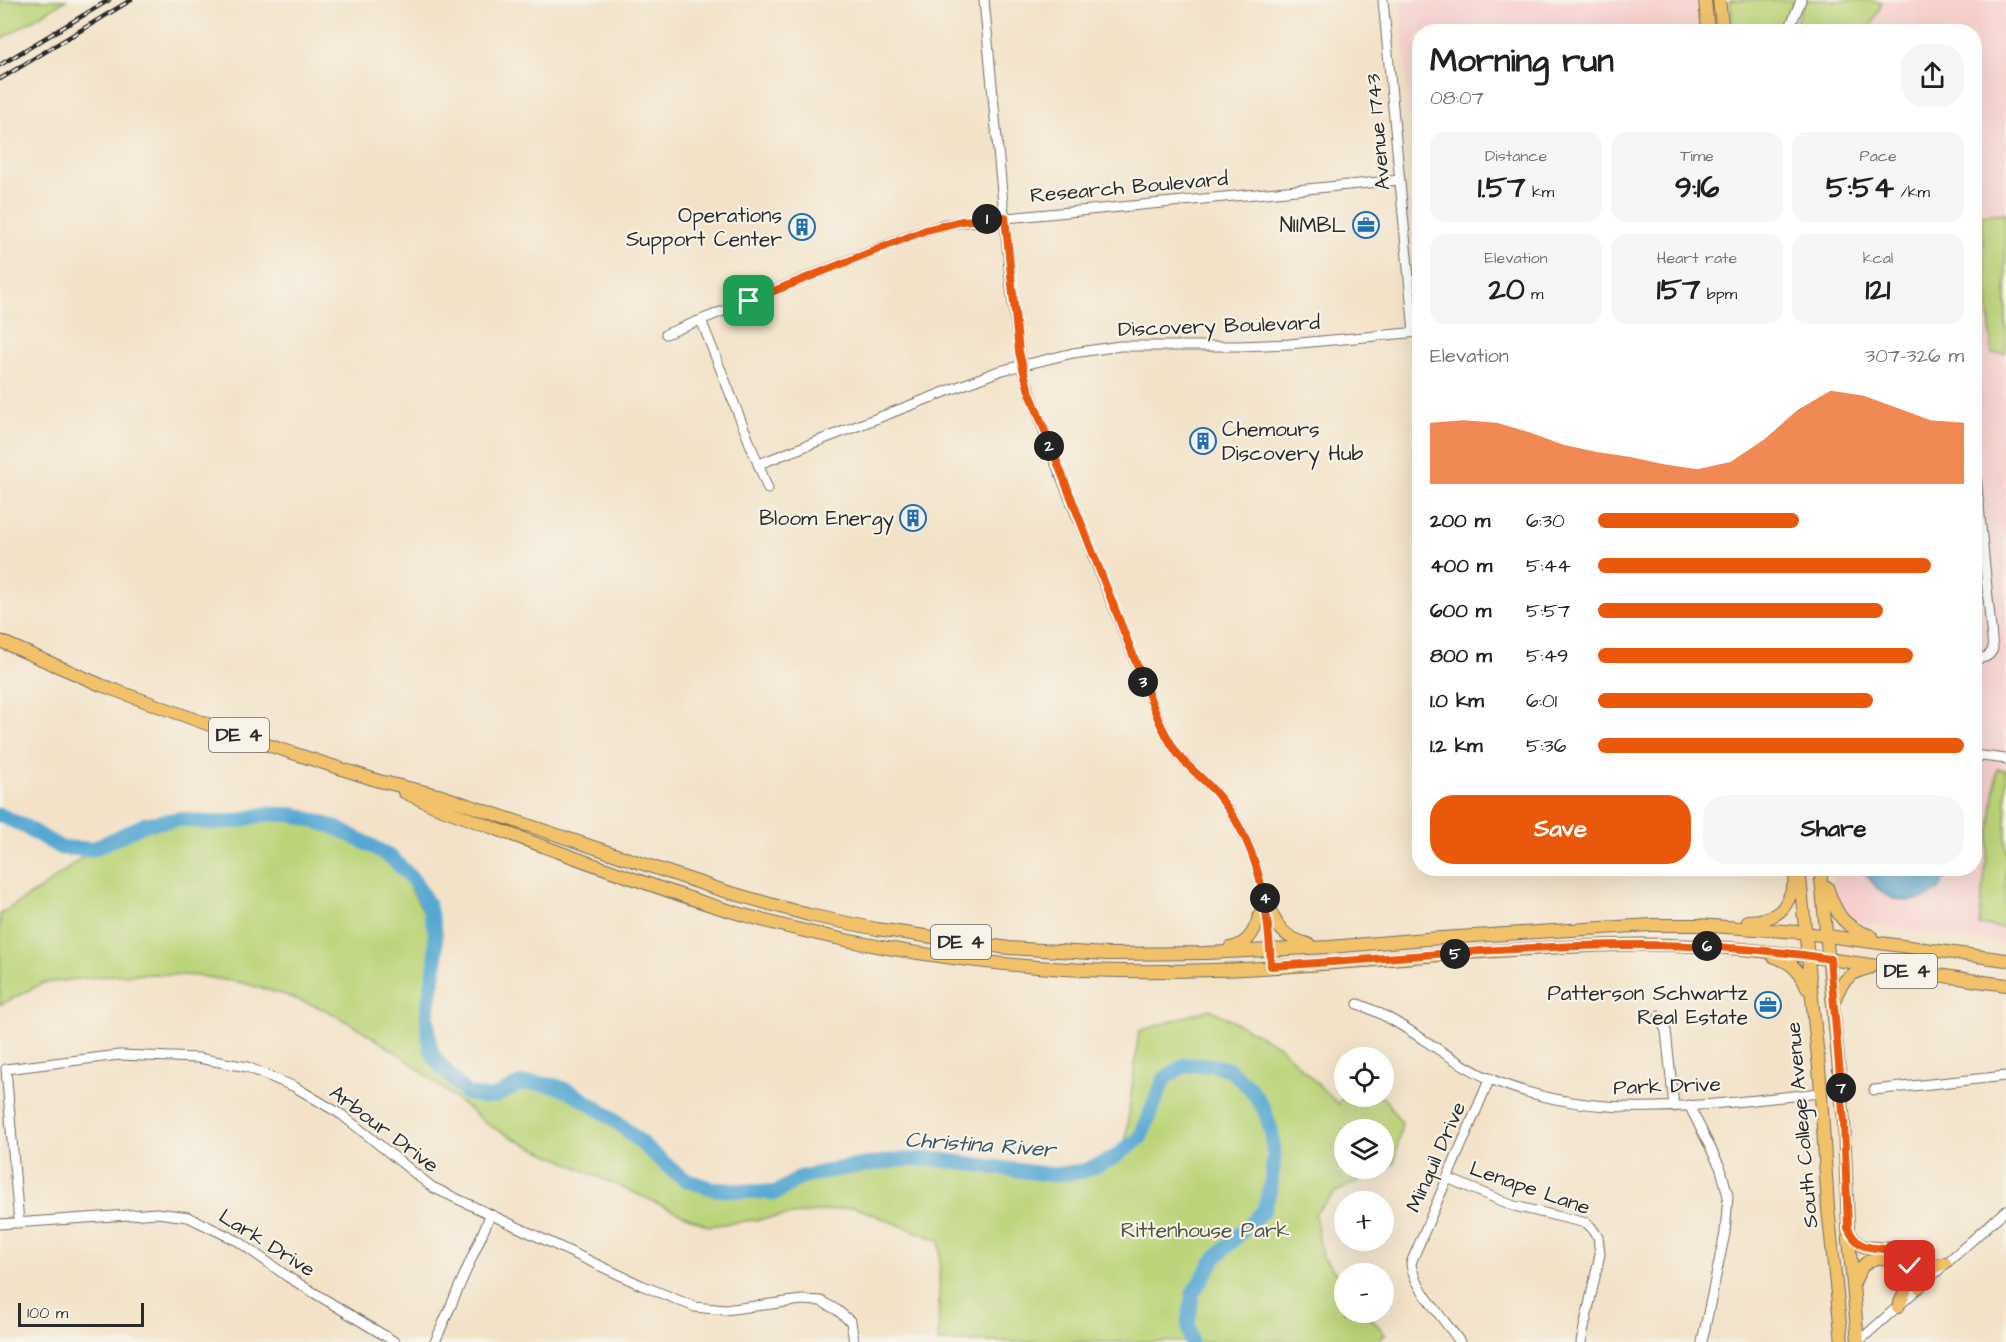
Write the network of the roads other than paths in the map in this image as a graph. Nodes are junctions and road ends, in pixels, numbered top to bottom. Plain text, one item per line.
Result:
1 (984, 0) edge
2 (1383, 0) edge
3 (1705, 0) edge
4 (1719, 0) edge
5 (1801, 0) edge
6 (1707, 24) edge
7 (1722, 24) edge
8 (1791, 24) edge
9 (1400, 180) junction
10 (1005, 217) junction
11 (1412, 287) edge
12 (701, 320) junction
13 (1412, 332) edge
14 (666, 334) dead end
15 (1021, 365) junction
16 (759, 464) junction
17 (768, 489) dead end
18 (1982, 556) edge
19 (0, 640) edge
20 (1982, 658) edge
21 (1982, 756) edge
22 (2006, 759) edge
23 (379, 781) junction
24 (1797, 876) edge
25 (1800, 876) edge
26 (1821, 876) edge
27 (1823, 876) edge
28 (1265, 899) junction
29 (1698, 925) junction
30 (1805, 933) junction
31 (1827, 936) junction
32 (1901, 946) junction
33 (1330, 947) junction
34 (1270, 949) junction
35 (1755, 950) junction
36 (1205, 953) junction
37 (1807, 956) junction
38 (1830, 959) junction
39 (2006, 960) edge
40 (1271, 966) junction
41 (1876, 967) junction
42 (2006, 985) edge
43 (1833, 1002) junction
44 (1358, 1004) dead end
45 (1812, 1006) junction
46 (1659, 1015) dead end
47 (2006, 1076) edge
48 (1490, 1078) junction
49 (1874, 1090) dead end
50 (1821, 1093) junction
51 (1674, 1106) junction
52 (1689, 1106) junction
53 (1447, 1178) junction
54 (2004, 1215) edge
55 (490, 1216) junction
56 (19, 1223) junction
57 (0, 1224) edge
58 (1848, 1228) junction
59 (1945, 1263) junction
60 (1910, 1266) junction
61 (1852, 1286) junction
62 (1919, 1287) junction
63 (1898, 1307) junction
64 (395, 1342) edge
65 (435, 1342) edge
66 (854, 1342) edge
67 (1460, 1342) edge
68 (1581, 1342) edge
69 (1702, 1342) edge
70 (1842, 1342) edge
71 (1858, 1342) edge

1 - 10 street
2 - 9 street, Avenue 1743
3 - 6 main road
4 - 7 main road
5 - 8 street
9 - 10 street, Research Boulevard
9 - 11 street, Avenue 1743
10 - 12 street, Research Boulevard
10 - 15 street
12 - 14 street, Research Boulevard
12 - 16 street
13 - 15 street, Discovery Boulevard
15 - 16 street, Discovery Boulevard
15 - 28 street
16 - 17 street
18 - 20 street
19 - 23 main road, DE 4
21 - 22 street
23 - 36 main road, DE 4
23 - 40 main road, DE 4
24 - 29 main road
25 - 30 main road, South College Avenue
26 - 31 main road, South College Avenue
27 - 32 main road
28 - 33 main road
28 - 34 street
28 - 36 main road
29 - 30 main road, DE 4
29 - 33 main road, DE 4
30 - 31 main road, DE 4
30 - 37 main road, South College Avenue
31 - 32 main road, DE 4
31 - 38 main road, South College Avenue
32 - 39 main road, DE 4
33 - 34 main road, DE 4
34 - 36 main road, DE 4
34 - 40 street
35 - 37 main road, DE 4
35 - 40 main road, DE 4
35 - 45 main road
37 - 38 main road, DE 4
37 - 45 main road, South College Avenue
38 - 41 main road, DE 4
38 - 43 main road, South College Avenue
41 - 42 main road, DE 4
41 - 43 main road
43 - 58 main road, South College Avenue
44 - 48 street, Park Drive
45 - 50 main road, South College Avenue
46 - 51 street
47 - 49 street
48 - 51 street, Park Drive
48 - 53 street, Minquil Drive
50 - 52 street, Park Drive
50 - 70 main road, South College Avenue
51 - 52 street, Park Drive
52 - 69 street
53 - 67 street, Minquil Drive
53 - 68 street, Lenape Lane
54 - 59 street
55 - 56 street, Arbour Drive
55 - 65 street
55 - 66 street, Arbour Drive
56 - 57 street, Lark Drive
56 - 64 street, Lark Drive
58 - 60 main road
58 - 61 main road, South College Avenue
59 - 60 main road
59 - 62 street
60 - 62 main road
61 - 63 main road
61 - 71 main road, South College Avenue
62 - 63 street
63 - 71 street

